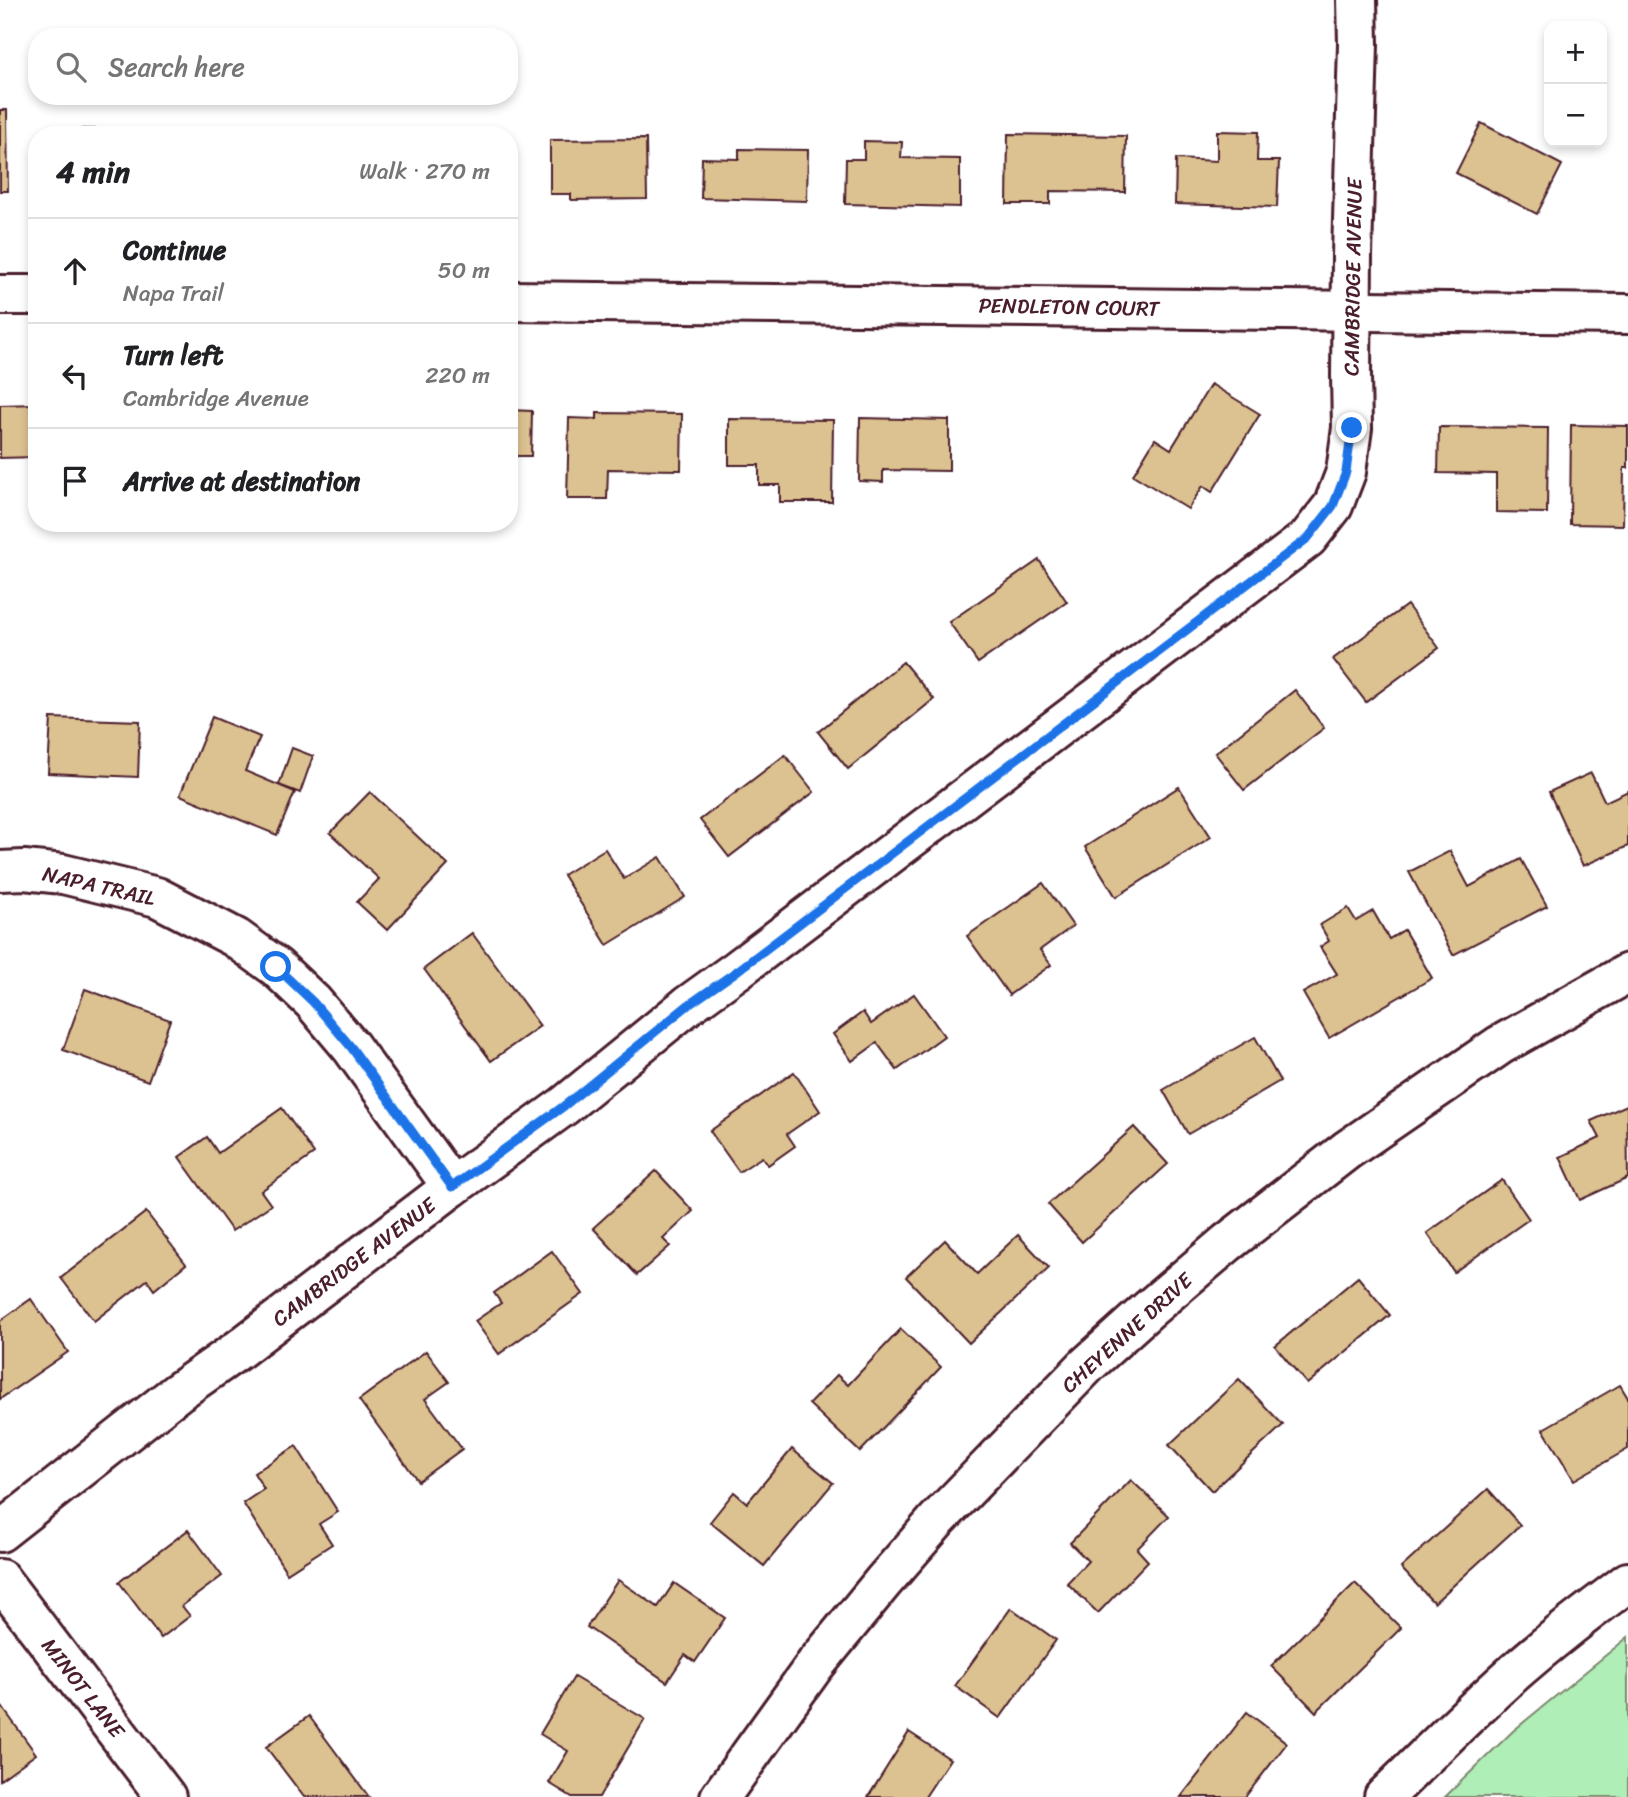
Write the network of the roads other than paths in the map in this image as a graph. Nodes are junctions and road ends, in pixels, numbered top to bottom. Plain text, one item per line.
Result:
1 (1357, 0) edge
2 (0, 295) edge
3 (28, 295) edge
4 (518, 300) edge
5 (1353, 310) junction
6 (1628, 314) edge
7 (0, 871) edge
8 (1628, 972) edge
9 (452, 1187) junction
10 (0, 1532) edge
11 (0, 1579) edge
12 (1628, 1582) edge
13 (166, 1797) edge
14 (720, 1797) edge
15 (1384, 1797) edge

1 - 5 street, CAMBRIDGE AVENUE
2 - 3 street
4 - 5 street, PENDLETON COURT
5 - 6 street, PENDLETON COURT
5 - 9 street, CAMBRIDGE AVENUE
7 - 9 street, NAPA TRAIL
8 - 14 street, CHEYENNE DRIVE
9 - 10 street, CAMBRIDGE AVENUE
11 - 13 street, MINOT LANE
12 - 15 street

